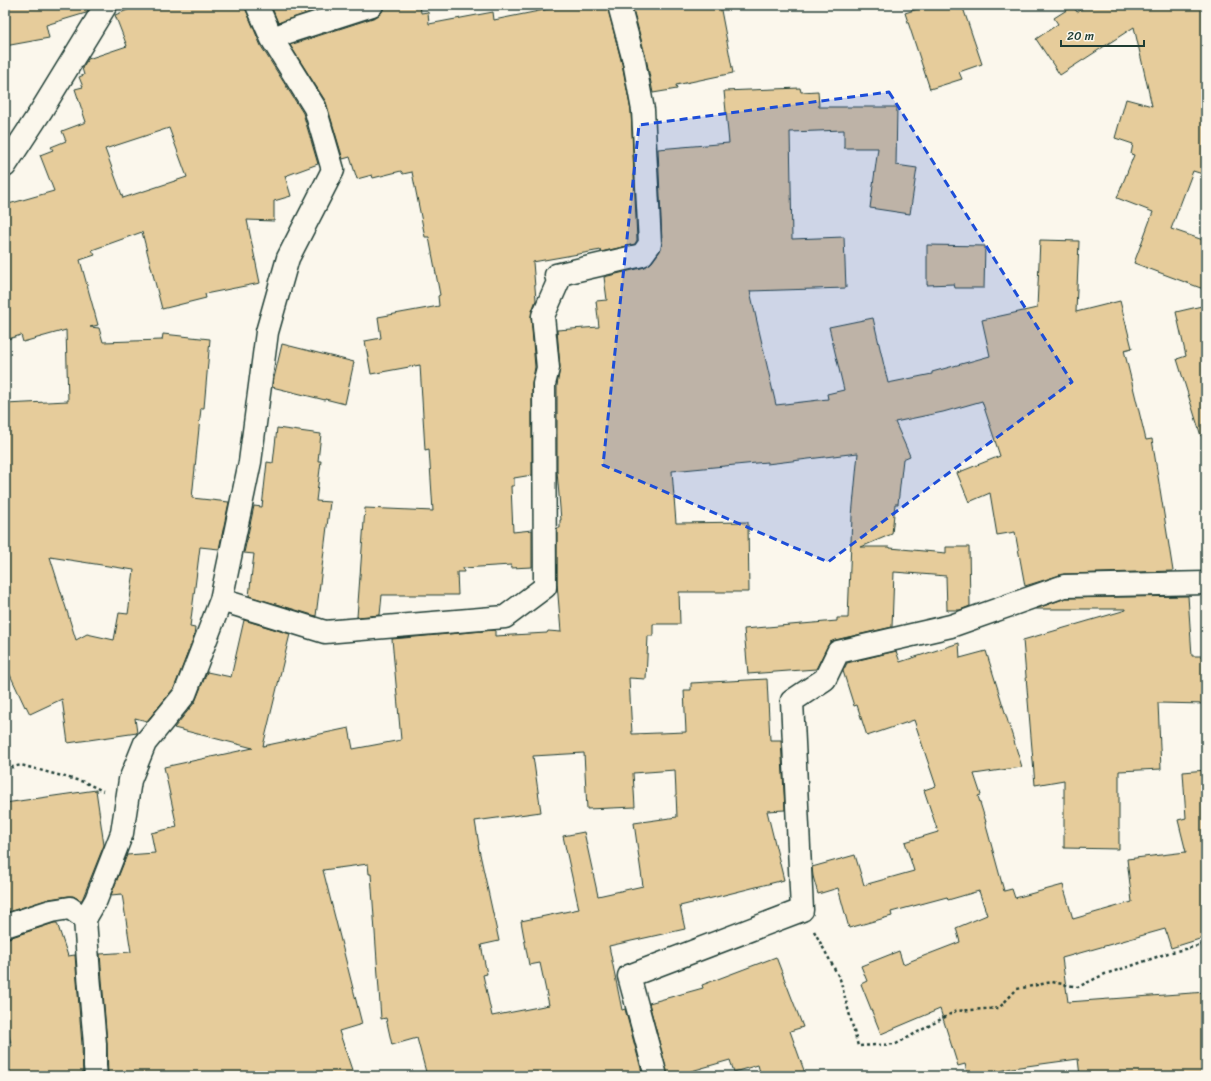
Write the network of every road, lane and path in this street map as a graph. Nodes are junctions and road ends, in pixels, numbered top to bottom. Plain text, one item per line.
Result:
1 (106, 5) edge
2 (257, 5) edge
3 (372, 5) edge
4 (619, 5) edge
5 (272, 39) junction
6 (5, 166) edge
7 (1206, 583) edge
8 (221, 600) junction
9 (5, 769) edge
10 (127, 802) junction
11 (802, 910) junction
12 (85, 919) junction
13 (5, 926) edge
14 (1206, 944) edge
15 (96, 1076) edge
16 (656, 1076) edge

1 - 6 street
2 - 5 street
3 - 5 street
4 - 8 street
5 - 8 street
7 - 11 street
8 - 10 street
9 - 10 path
10 - 12 street
11 - 14 path
11 - 16 street
12 - 13 street
12 - 15 street

